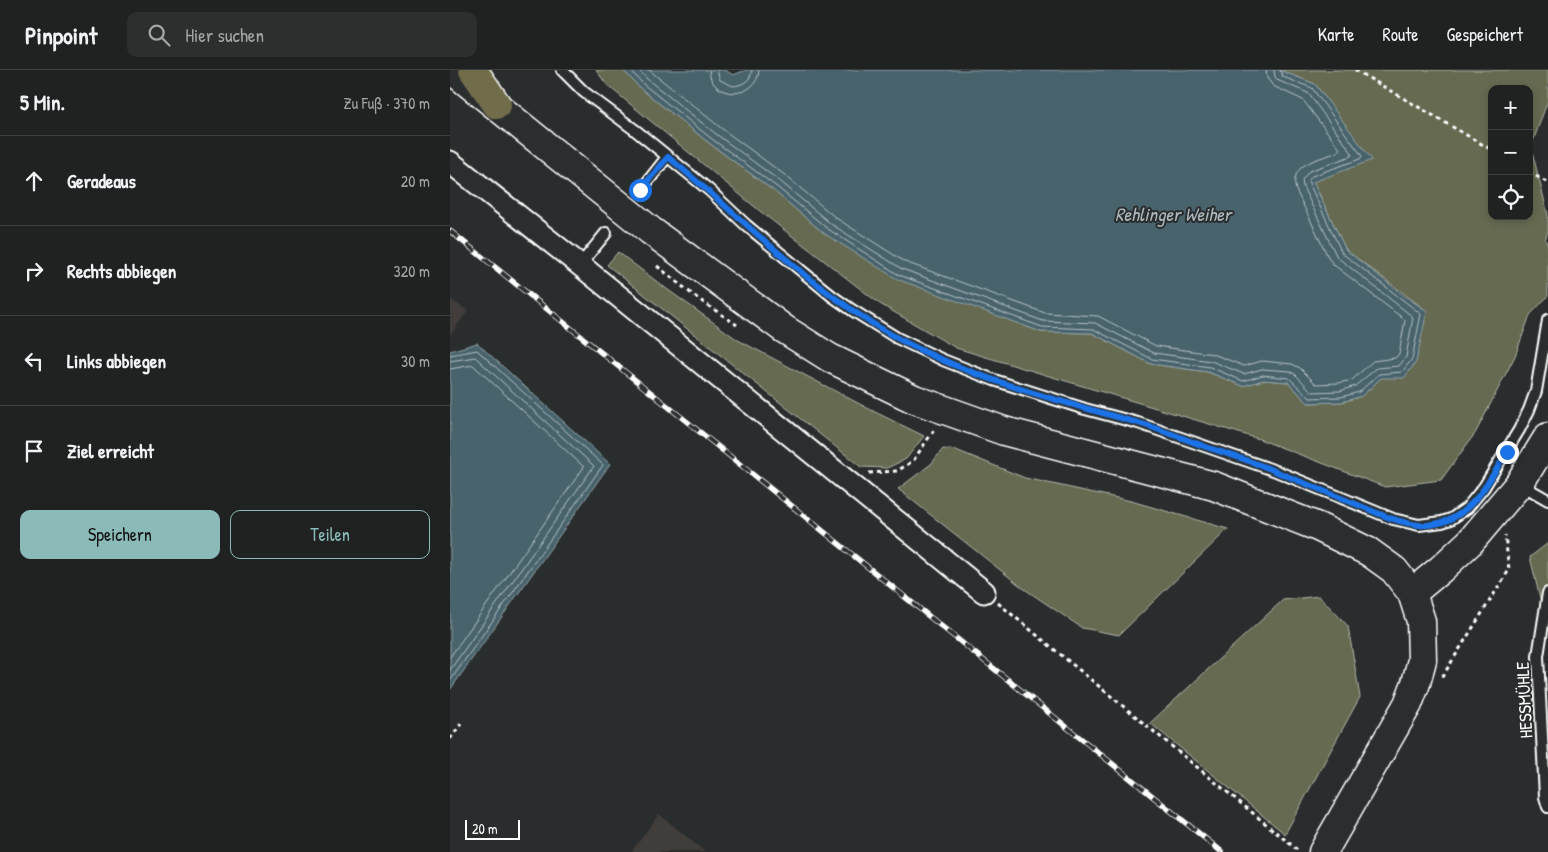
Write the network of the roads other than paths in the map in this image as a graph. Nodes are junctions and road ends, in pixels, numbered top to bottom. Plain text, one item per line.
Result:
1 (452, 70) edge
2 (472, 70) edge
3 (562, 70) edge
4 (497, 105) junction
5 (668, 157) junction
6 (450, 162) edge
7 (640, 190) dead end
8 (606, 233) dead end
9 (580, 265) junction
10 (1548, 320) edge
11 (1548, 436) edge
12 (1519, 484) junction
13 (1548, 500) edge
14 (984, 592) road end
15 (1412, 593) junction
16 (1548, 593) edge
17 (1548, 807) edge
18 (1323, 852) edge

1 - 4 main road
2 - 4 highway
3 - 5 lane
4 - 15 main road
5 - 7 lane
5 - 10 lane
6 - 9 street
8 - 9 lane
9 - 14 street
11 - 12 main road
12 - 13 lane
12 - 15 main road
15 - 18 main road
16 - 17 lane, HESSMÜHLE

